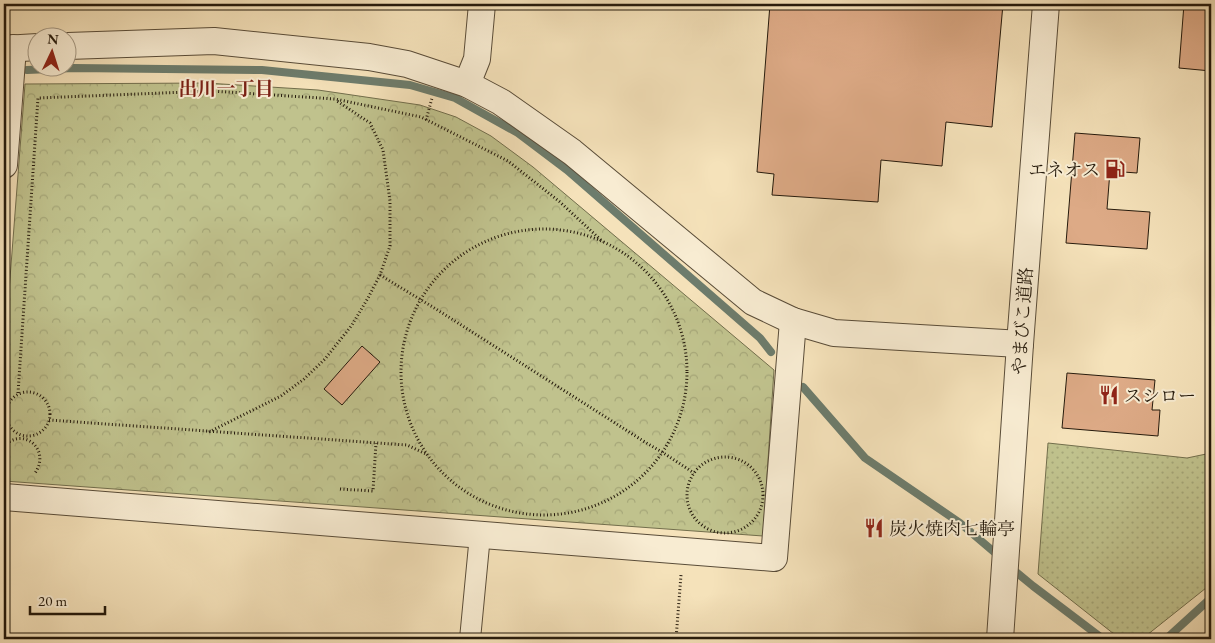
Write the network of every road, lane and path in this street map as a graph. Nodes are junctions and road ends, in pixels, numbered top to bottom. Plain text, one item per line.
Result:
1 (482, 4) edge
2 (1046, 4) edge
3 (78, 46) edge
4 (18, 48) edge
5 (467, 84) junction
6 (434, 92) dead end
7 (335, 99) junction
8 (426, 120) junction
9 (4, 165) edge
10 (603, 242) junction
11 (380, 275) junction
12 (422, 300) junction
13 (793, 321) junction
14 (1020, 344) junction
15 (18, 393) junction
16 (49, 420) junction
17 (209, 432) junction
18 (24, 437) junction
19 (376, 443) junction
20 (4, 446) edge
21 (662, 452) junction
22 (428, 455) junction
23 (694, 473) junction
24 (31, 477) dead end
25 (340, 489) dead end
26 (4, 497) edge
27 (480, 534) junction
28 (683, 550) junction
29 (470, 639) edge
30 (676, 639) edge
31 (1000, 639) edge

1 - 5 street
2 - 14 street, やまびこ道路
3 - 5 street
4 - 9 street
5 - 13 street
6 - 8 path
7 - 8 path
7 - 11 path
7 - 15 path
8 - 10 path
10 - 12 path
10 - 21 path
11 - 12 path
11 - 17 path
12 - 21 path
12 - 22 path
13 - 14 street
13 - 28 street
14 - 31 street, やまびこ道路
15 - 16 path
15 - 18 path
16 - 17 path
16 - 18 path
17 - 19 path
18 - 20 path
18 - 24 path
19 - 22 path
19 - 25 path
21 - 22 path
21 - 23 path
23 - 23 path
26 - 27 street
27 - 28 street
27 - 29 street
28 - 30 path

